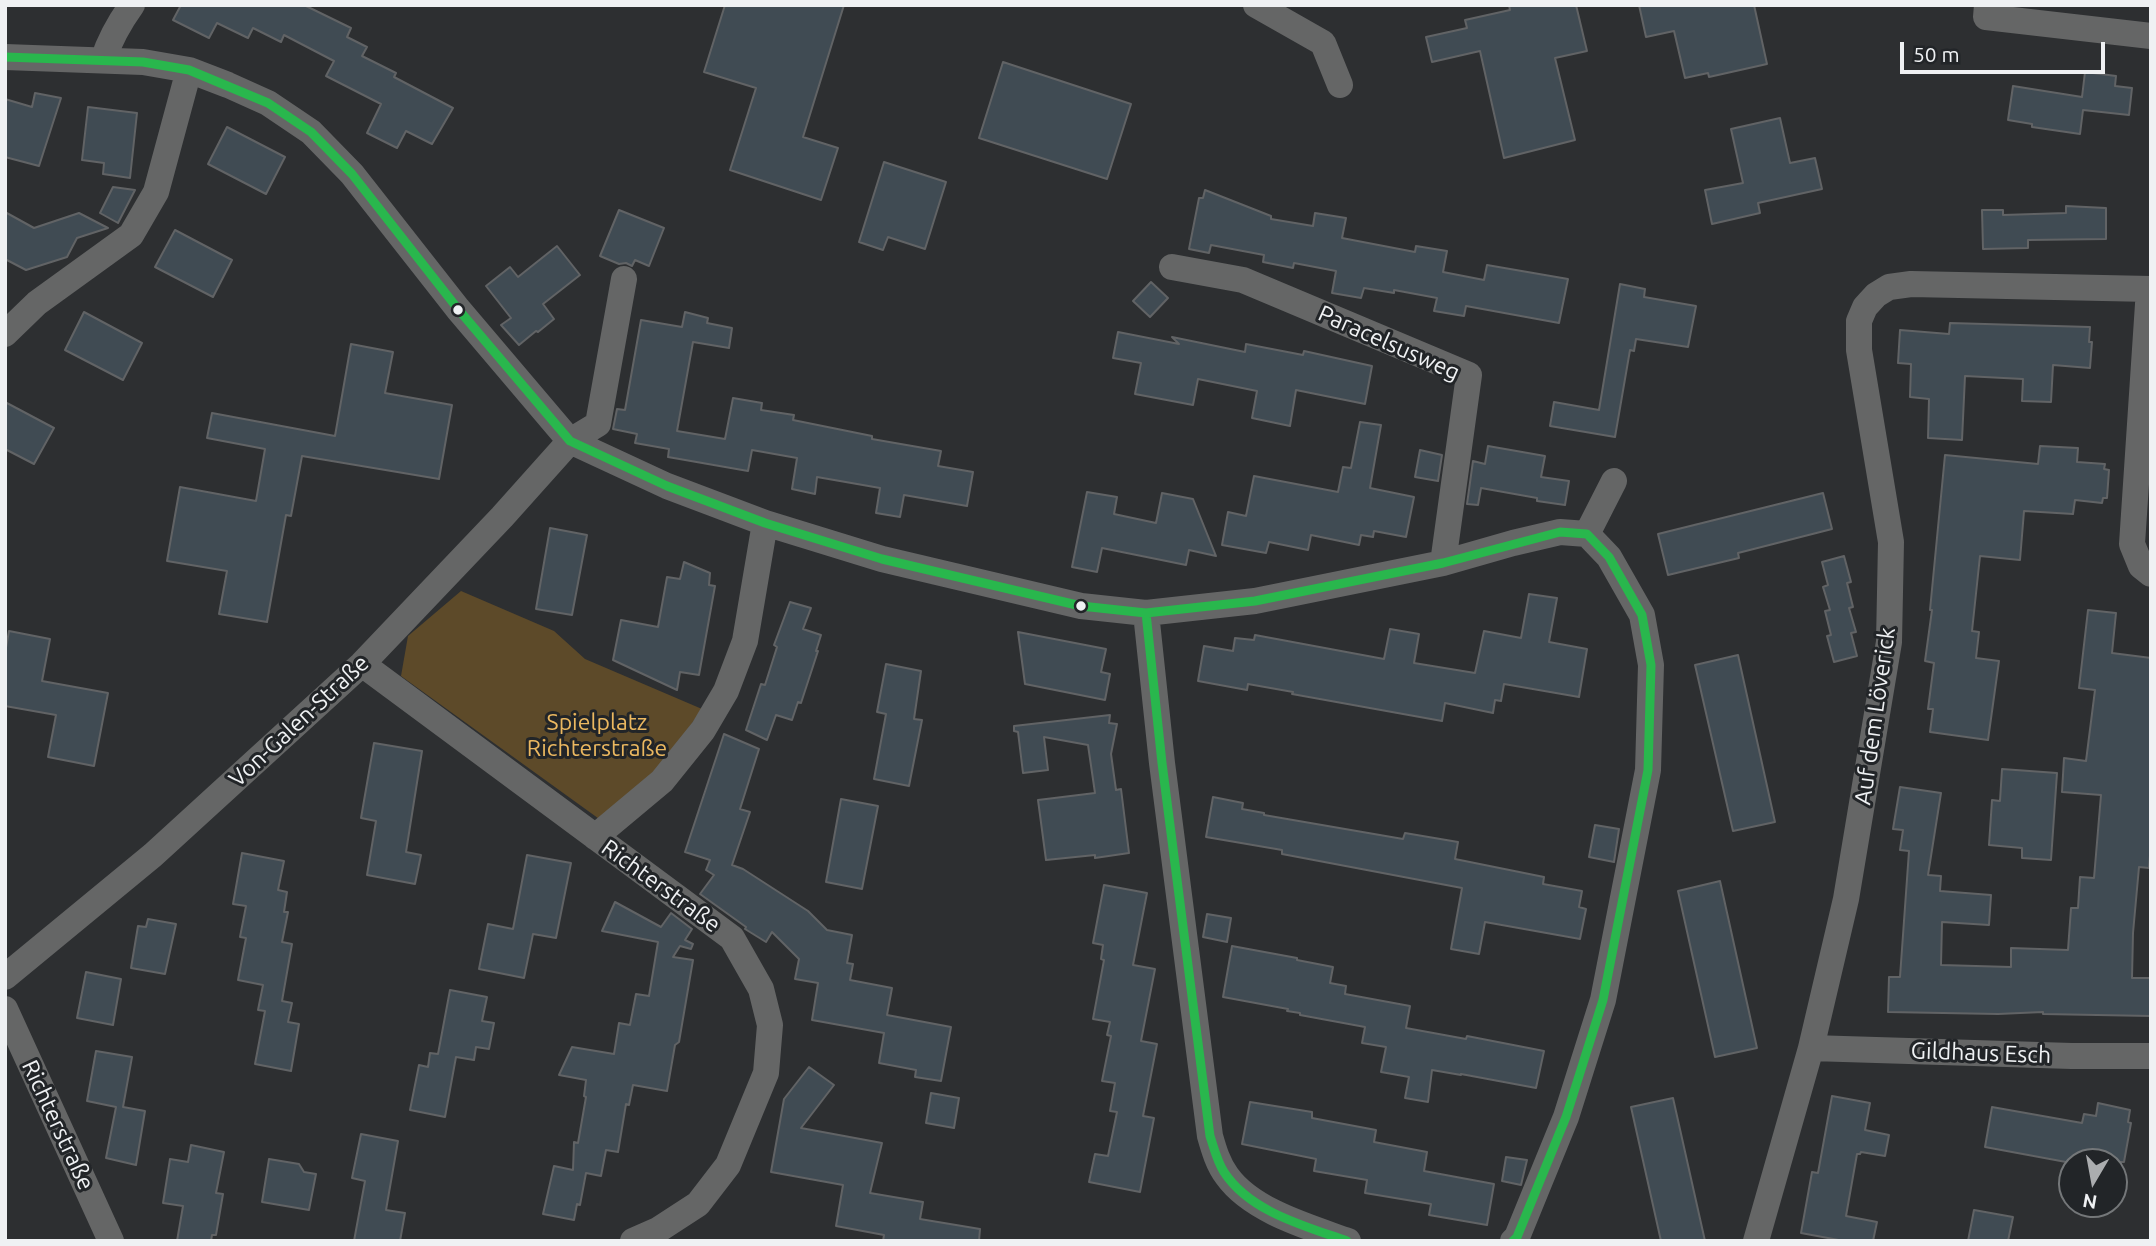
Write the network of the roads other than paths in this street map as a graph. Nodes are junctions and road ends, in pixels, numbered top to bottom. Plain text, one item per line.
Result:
1 (132, 5) edge
2 (1256, 5) edge
3 (1987, 5) edge
4 (2151, 36) edge
5 (5, 57) edge
6 (103, 60) junction
7 (189, 70) junction
8 (1339, 85) dead end
9 (1172, 267) dead end
10 (624, 279) dead end
11 (2150, 289) edge
12 (5, 334) edge
13 (570, 441) junction
14 (1614, 481) dead end
15 (765, 523) junction
16 (1587, 534) junction
17 (1443, 563) junction
18 (2151, 574) edge
19 (1146, 613) junction
20 (362, 664) junction
21 (595, 837) junction
22 (5, 977) edge
23 (5, 1009) edge
24 (1811, 1048) junction
25 (2151, 1056) edge
26 (111, 1241) edge
27 (633, 1241) edge
28 (1348, 1241) edge
29 (1513, 1241) edge
30 (1756, 1241) edge

1 - 6 street
2 - 8 street
3 - 4 street
5 - 6 street
6 - 7 street
7 - 12 street
7 - 13 street
9 - 17 street, Paracelsusweg
10 - 13 street, Von-Galen-Straße
11 - 18 street
11 - 24 street, Auf dem Löverick
13 - 15 street
13 - 20 street, Von-Galen-Straße
14 - 16 street
15 - 19 street
15 - 21 street
16 - 17 street
16 - 29 street
17 - 19 street
19 - 28 street
20 - 21 street, Richterstraße
20 - 22 street, Von-Galen-Straße
21 - 27 street, Richterstraße
23 - 26 street, Richterstraße
24 - 25 street, Gildhaus Esch
24 - 30 street, Auf dem Löverick

